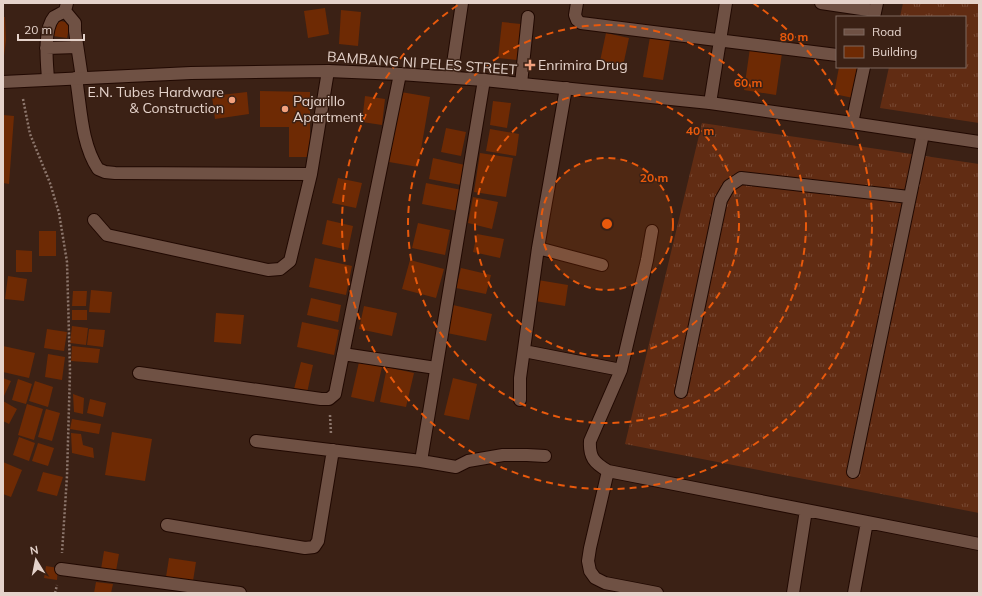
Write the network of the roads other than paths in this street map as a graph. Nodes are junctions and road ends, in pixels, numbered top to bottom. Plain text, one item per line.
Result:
1 (462, 3) edge
2 (577, 3) edge
3 (726, 3) edge
4 (820, 3) edge
5 (66, 7) edge
6 (875, 10) edge
7 (528, 17) dead end
8 (720, 39) junction
9 (77, 47) junction
10 (46, 48) junction
11 (836, 55) edge
12 (864, 68) edge
13 (328, 71) junction
14 (400, 74) junction
15 (451, 77) junction
16 (79, 78) junction
17 (48, 79) junction
18 (484, 80) junction
19 (3, 82) edge
20 (521, 84) junction
21 (566, 88) junction
22 (710, 104) junction
23 (852, 123) junction
24 (923, 134) junction
25 (979, 142) edge
26 (311, 174) junction
27 (909, 197) junction
28 (94, 220) dead end
29 (652, 230) dead end
30 (538, 248) junction
31 (602, 264) dead end
32 (524, 351) junction
33 (342, 354) junction
34 (436, 368) junction
35 (621, 370) junction
36 (139, 373) dead end
37 (681, 392) dead end
38 (520, 400) dead end
39 (256, 441) dead end
40 (333, 450) junction
41 (544, 456) dead end
42 (421, 461) junction
43 (608, 471) junction
44 (853, 472) dead end
45 (806, 510) junction
46 (867, 522) junction
47 (167, 525) dead end
48 (979, 544) edge
49 (61, 569) road end
50 (240, 593) edge
51 (657, 593) edge
52 (793, 593) edge
53 (854, 593) edge

1 - 15 street
2 - 8 street
3 - 8 street
4 - 6 street
5 - 9 street
5 - 10 street
7 - 20 street
8 - 11 street
8 - 22 street
9 - 10 street
9 - 16 street
10 - 17 street
12 - 23 street
13 - 14 street, BAMBANG NI PELES STREET
13 - 16 street, BAMBANG NI PELES STREET
13 - 26 street
14 - 15 street, BAMBANG NI PELES STREET
14 - 33 street
15 - 18 street, BAMBANG NI PELES STREET
16 - 17 street, BAMBANG NI PELES STREET
16 - 26 street
17 - 19 street, BAMBANG NI PELES STREET
18 - 20 street, BAMBANG NI PELES STREET
18 - 34 street
20 - 21 street, BAMBANG NI PELES STREET
21 - 22 street, BAMBANG NI PELES STREET
21 - 30 street
22 - 23 street, BAMBANG NI PELES STREET
23 - 24 street, BAMBANG NI PELES STREET
24 - 25 street, BAMBANG NI PELES STREET
24 - 27 street
26 - 28 street
27 - 37 street
27 - 44 street
29 - 35 street
30 - 31 street
30 - 32 street
32 - 35 street
32 - 38 street
33 - 34 street
33 - 36 street
34 - 42 street
35 - 43 street
39 - 40 street
40 - 42 street
40 - 47 street
41 - 42 street
43 - 45 street
43 - 51 street
45 - 46 street
45 - 52 street
46 - 48 street
46 - 53 street
49 - 50 street

